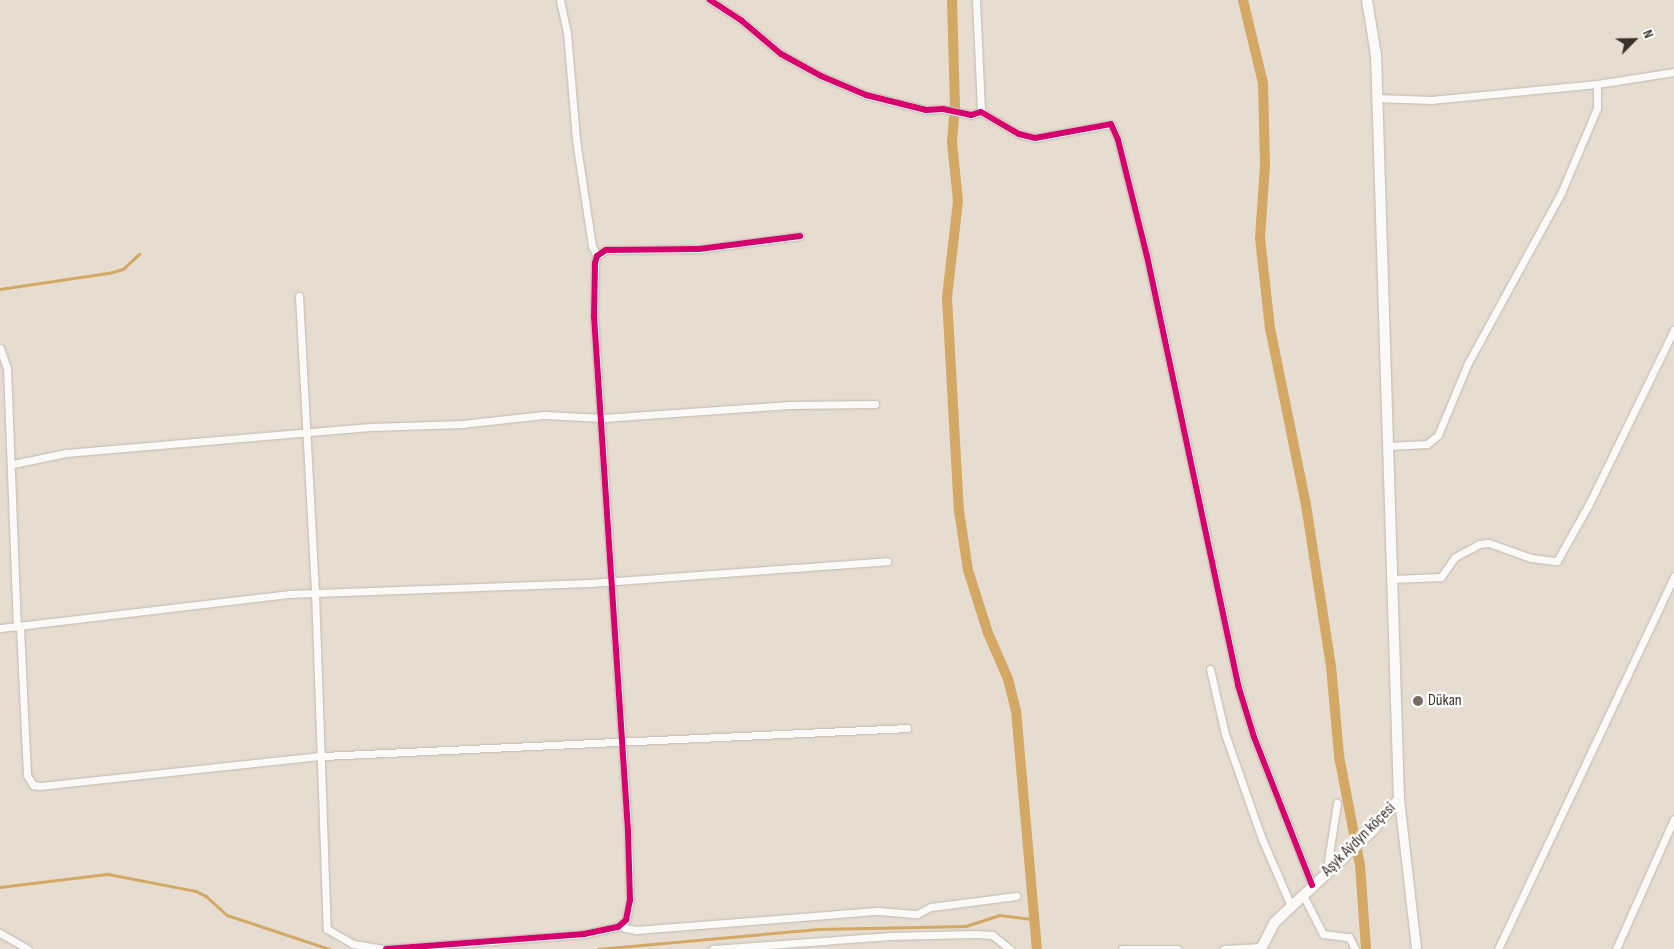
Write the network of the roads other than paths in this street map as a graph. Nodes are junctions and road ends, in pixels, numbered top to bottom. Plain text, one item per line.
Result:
1 (560, 0) edge
2 (710, 0) edge
3 (976, 0) edge
4 (1367, 0) edge
5 (1674, 72) edge
6 (1597, 84) junction
7 (1377, 98) junction
8 (981, 112) junction
9 (800, 236) dead end
10 (597, 256) junction
11 (299, 296) dead end
12 (1674, 330) edge
13 (0, 348) edge
14 (875, 404) dead end
15 (603, 418) junction
16 (308, 433) junction
17 (1389, 446) junction
18 (14, 464) junction
19 (887, 561) dead end
20 (1674, 576) edge
21 (611, 579) junction
22 (1393, 579) junction
23 (315, 592) junction
24 (18, 627) junction
25 (0, 628) edge
26 (1210, 669) dead end
27 (907, 728) dead end
28 (623, 741) junction
29 (323, 756) junction
30 (1399, 799) junction
31 (1337, 803) dead end
32 (1674, 820) edge
33 (1326, 875) junction
34 (1312, 885) junction
35 (1303, 895) junction
36 (1016, 896) dead end
37 (1291, 906) junction
38 (622, 924) junction
39 (0, 933) edge
40 (1261, 948) edge
41 (28, 949) edge
42 (384, 949) edge
43 (394, 949) edge
44 (713, 949) edge
45 (1010, 949) edge
46 (1122, 949) edge
47 (1177, 949) edge
48 (1224, 949) edge
49 (1355, 949) edge
50 (1416, 949) edge
51 (1498, 949) edge
52 (1616, 949) edge

1 - 10 street
2 - 8 street
3 - 8 street
4 - 7 main road
5 - 6 street
6 - 7 street
6 - 17 street
7 - 17 main road
8 - 34 street
9 - 10 street
10 - 15 street
11 - 16 street
12 - 22 street
13 - 18 street
14 - 15 street
15 - 16 street
15 - 21 street
16 - 18 street
16 - 23 street
17 - 22 main road
18 - 24 street
19 - 21 street
20 - 51 street
21 - 23 street
21 - 28 street
22 - 30 main road
23 - 24 street
23 - 29 street
24 - 25 street
24 - 29 street
26 - 37 street
27 - 28 street
28 - 29 street
28 - 38 street
29 - 42 street
30 - 33 main road, Aşyk Aýdyn köçesi
30 - 50 street
31 - 33 street
32 - 52 street
33 - 34 main road, Aşyk Aýdyn köçesi
34 - 35 main road, Aşyk Aýdyn köçesi
35 - 37 main road, Aşyk Aýdyn köçesi
35 - 49 street
36 - 38 street
37 - 40 main road, Aşyk Aýdyn köçesi
38 - 43 street
39 - 41 street
40 - 48 street
42 - 43 street
44 - 45 street
46 - 47 street

